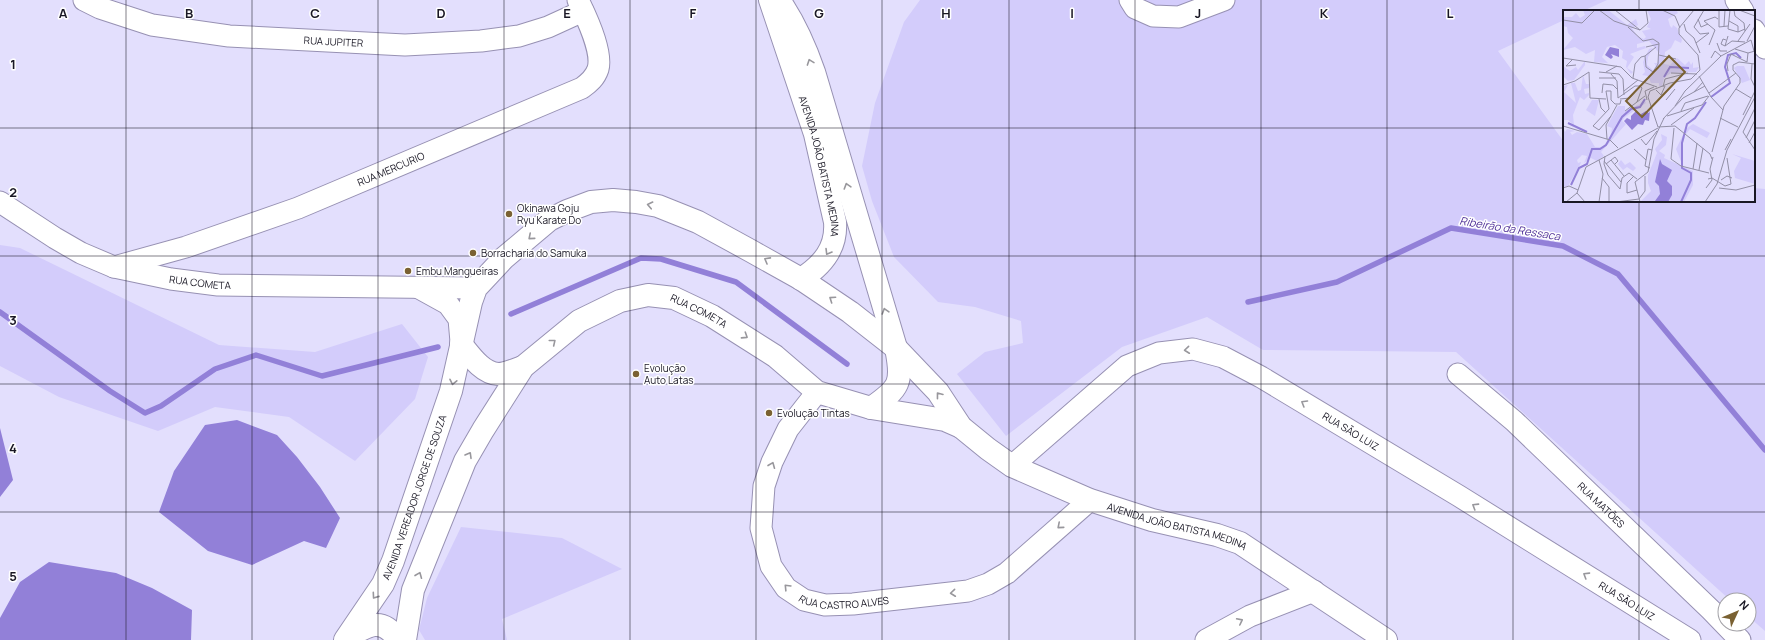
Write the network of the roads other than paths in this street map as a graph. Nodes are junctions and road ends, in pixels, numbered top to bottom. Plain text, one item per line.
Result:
1 (84, 0) edge
2 (770, 0) edge
3 (780, 0) edge
4 (1130, 0) edge
5 (1224, 0) edge
6 (1736, 0) edge
7 (581, 5) edge
8 (1742, 10) edge
9 (1755, 32) edge
10 (1765, 48) edge
11 (0, 202) edge
12 (114, 267) junction
13 (801, 279) junction
14 (419, 287) junction
15 (476, 288) junction
16 (461, 344) junction
17 (896, 348) junction
18 (523, 367) junction
19 (1458, 374) dead end
20 (817, 392) junction
21 (871, 408) junction
22 (962, 427) junction
23 (1012, 466) junction
24 (1090, 500) junction
25 (1314, 591) junction
26 (345, 640) edge
27 (398, 640) edge
28 (405, 640) edge
29 (1206, 640) edge
30 (1386, 640) edge
31 (1690, 640) edge
32 (1740, 640) edge

1 - 7 street, RUA JUPITER
2 -> 13 main road, AVENIDA JOÃO BATISTA MEDINA
17 -> 3 main road, AVENIDA JOÃO BATISTA MEDINA
4 - 5 street
6 - 8 street
7 - 12 street, RUA MERCURIO
9 - 10 street
11 - 12 street, RUA COMETA
12 - 14 street, RUA COMETA
13 -> 15 main road
17 -> 13 main road, AVENIDA JOÃO BATISTA MEDINA
14 - 15 street, RUA COMETA
14 - 16 street, RUA COMETA
15 - 16 main road
16 - 18 main road
16 -> 26 main road, AVENIDA VEREADOR JORGE DE SOUZA
17 - 21 main road
22 -> 17 main road, AVENIDA JOÃO BATISTA MEDINA
18 -> 20 main road, RUA COMETA
28 -> 18 main road
19 - 32 street, RUA MATÕES
20 - 21 main road, RUA COMETA
24 -> 20 street, RUA CASTRO ALVES
21 - 22 main road, AVENIDA JOÃO BATISTA MEDINA
22 - 23 main road, AVENIDA JOÃO BATISTA MEDINA
23 - 24 main road, AVENIDA JOÃO BATISTA MEDINA
31 -> 23 street, RUA SÃO LUIZ
24 - 25 main road, AVENIDA JOÃO BATISTA MEDINA
29 -> 25 street
25 - 30 main road, AVENIDA JOÃO BATISTA MEDINA
26 - 27 main road

